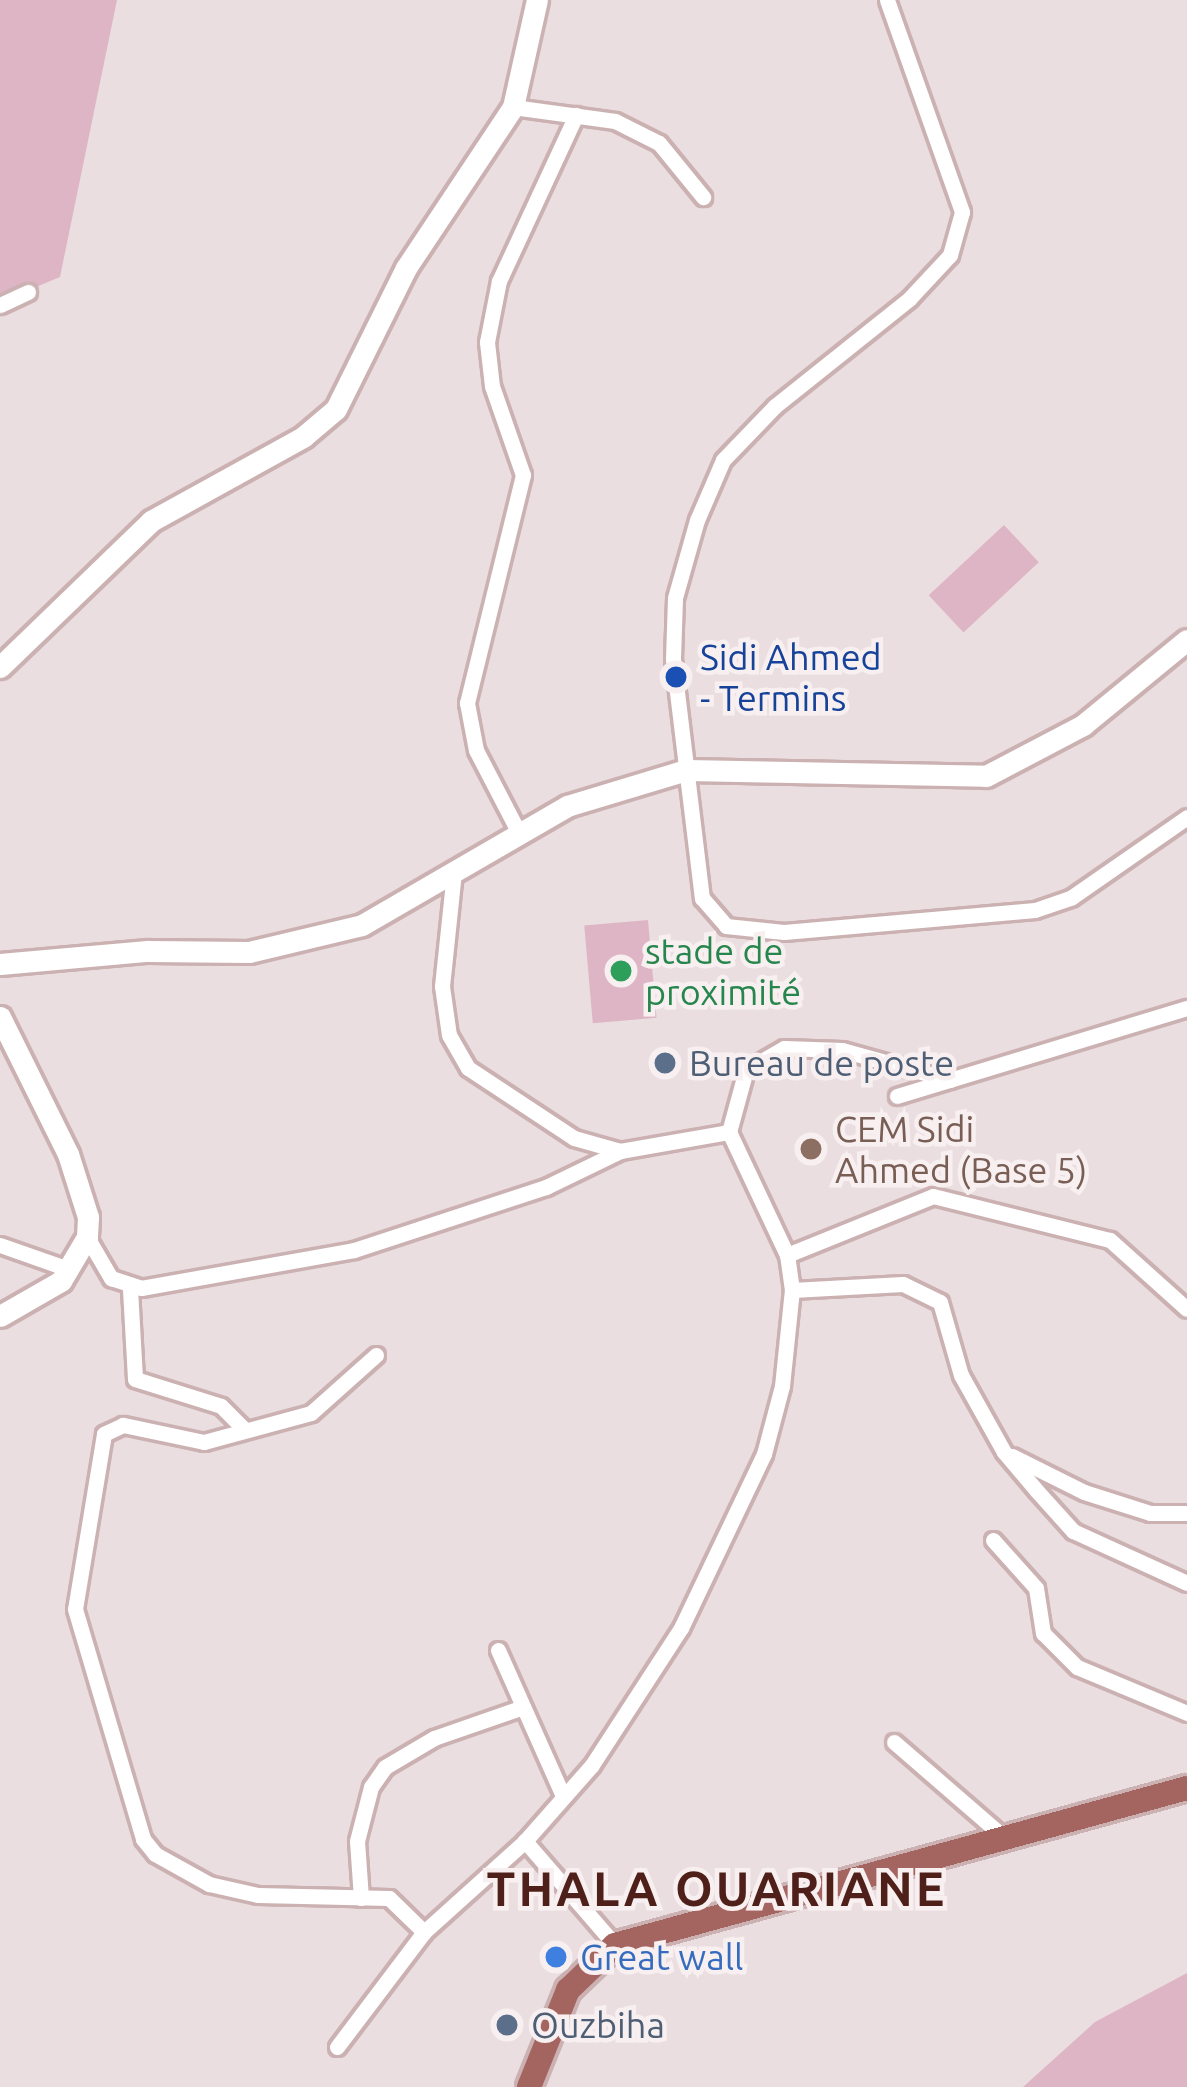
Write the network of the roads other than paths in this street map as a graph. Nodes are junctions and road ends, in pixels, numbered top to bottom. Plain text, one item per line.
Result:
1 (537, 0) edge
2 (887, 0) edge
3 (513, 107) junction
4 (576, 115) junction
5 (703, 197) dead end
6 (28, 292) dead end
7 (0, 305) edge
8 (1187, 640) edge
9 (0, 667) edge
10 (686, 770) junction
11 (1187, 817) edge
12 (520, 833) junction
13 (454, 872) junction
14 (0, 964) edge
15 (1187, 1008) edge
16 (0, 1017) edge
17 (950, 1080) junction
18 (896, 1096) dead end
19 (729, 1132) junction
20 (620, 1150) junction
21 (87, 1237) junction
22 (0, 1245) edge
23 (787, 1255) junction
24 (68, 1269) junction
25 (130, 1289) junction
26 (792, 1290) junction
27 (1187, 1309) edge
28 (0, 1316) edge
29 (376, 1355) dead end
30 (242, 1427) junction
31 (1004, 1452) junction
32 (1187, 1513) edge
33 (993, 1540) dead end
34 (1187, 1582) edge
35 (498, 1649) dead end
36 (520, 1708) junction
37 (1187, 1714) edge
38 (894, 1742) dead end
39 (1187, 1788) edge
40 (563, 1796) junction
41 (1005, 1838) junction
42 (525, 1841) junction
43 (362, 1898) junction
44 (424, 1932) junction
45 (615, 1945) junction
46 (337, 2047) dead end
47 (529, 2087) edge

1 - 3 street
2 - 10 street
3 - 4 street
3 - 9 street
4 - 5 street
4 - 12 street
6 - 7 street
8 - 10 street
10 - 11 street
10 - 12 street
12 - 13 street
13 - 14 street
13 - 20 street
15 - 17 street
16 - 21 street
17 - 18 street
17 - 19 street
19 - 20 street
19 - 23 street
20 - 25 street
21 - 24 street
21 - 25 street
22 - 24 street
23 - 26 street
23 - 27 street
24 - 28 street
25 - 30 street
26 - 31 street
26 - 40 street
29 - 30 street
30 - 43 street
31 - 32 street
31 - 34 street
33 - 37 street
35 - 36 street
36 - 40 street
36 - 43 street
38 - 41 street
39 - 41 main road
40 - 42 street
41 - 45 main road
42 - 44 street
42 - 45 street
43 - 44 street
44 - 46 street
45 - 47 main road

